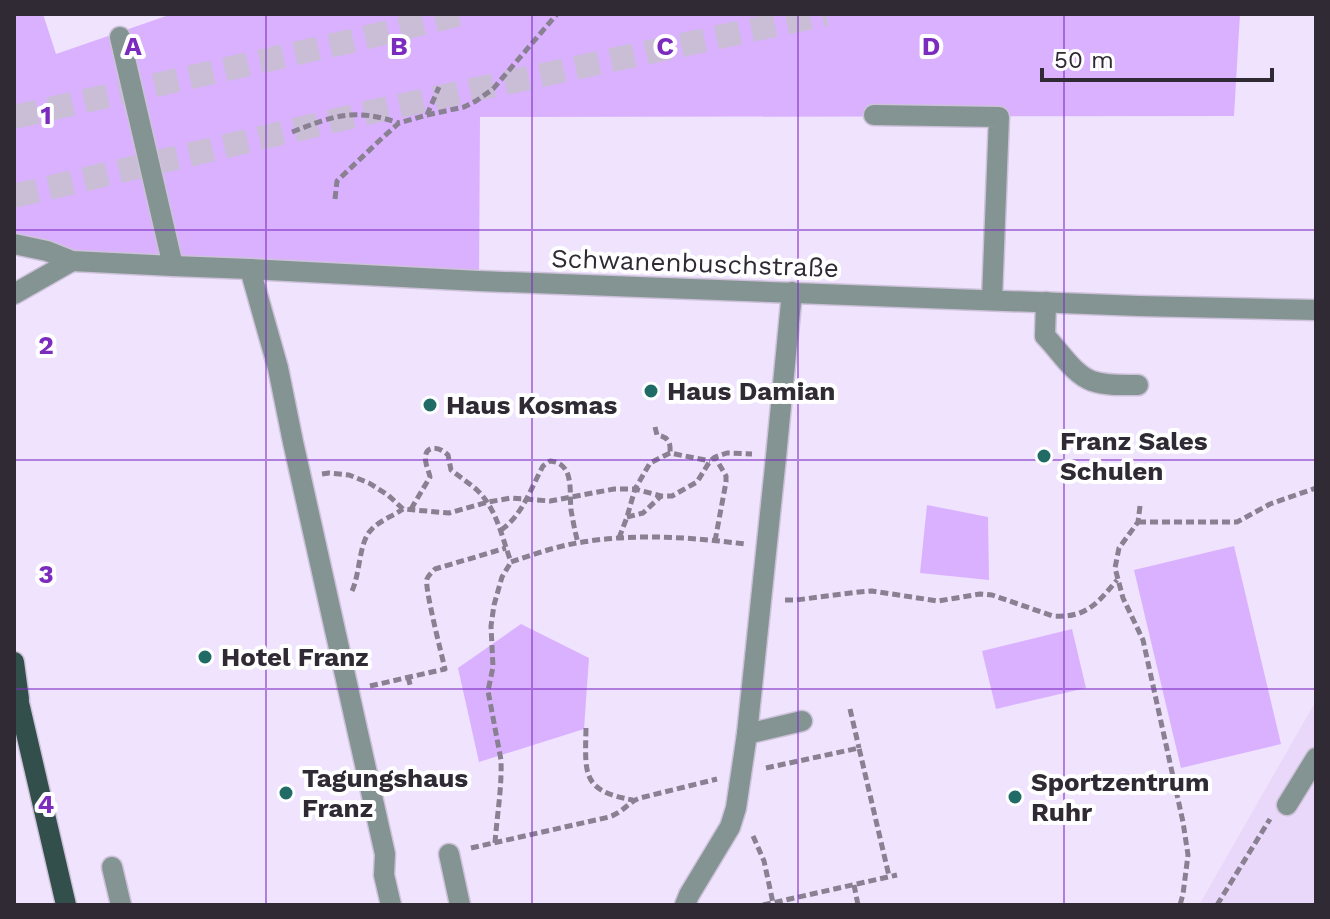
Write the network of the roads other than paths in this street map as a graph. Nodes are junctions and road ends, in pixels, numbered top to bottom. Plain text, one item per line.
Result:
1 (120, 37) dead end
2 (874, 115) dead end
3 (14, 244) edge
4 (72, 261) junction
5 (173, 266) junction
6 (250, 269) junction
7 (792, 292) junction
8 (14, 294) edge
9 (992, 299) junction
10 (1046, 302) junction
11 (1316, 310) edge
12 (1138, 385) dead end
13 (14, 662) edge
14 (14, 686) edge
15 (20, 707) junction
16 (802, 721) dead end
17 (747, 734) junction
18 (21, 744) edge
19 (1316, 758) edge
20 (1287, 805) road end
21 (449, 854) road end
22 (112, 867) dead end
23 (66, 905) edge
24 (121, 905) edge
25 (391, 905) edge
26 (460, 905) edge
27 (685, 905) edge

1 - 5 street
2 - 9 street
3 - 4 street, Schwanenbuschstraße
4 - 5 street, Schwanenbuschstraße
4 - 8 street
5 - 6 street, Schwanenbuschstraße
6 - 7 street, Schwanenbuschstraße
6 - 25 street
7 - 9 street, Schwanenbuschstraße
7 - 17 street
9 - 10 street, Schwanenbuschstraße
10 - 11 street, Schwanenbuschstraße
10 - 12 street
13 - 15 main road
14 - 15 main road
15 - 18 main road
16 - 17 street
17 - 27 street
18 - 23 main road
19 - 20 street
21 - 26 street
22 - 24 street

